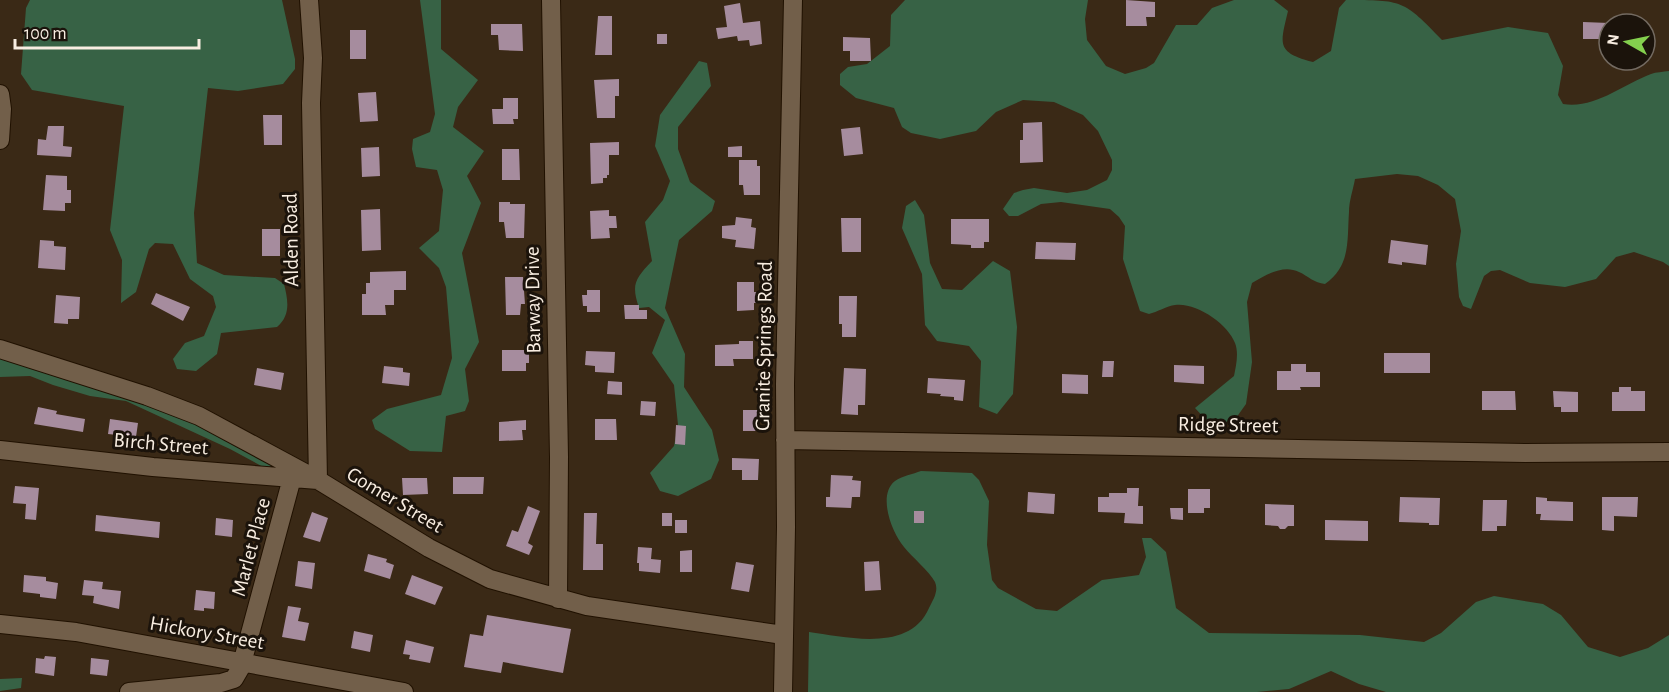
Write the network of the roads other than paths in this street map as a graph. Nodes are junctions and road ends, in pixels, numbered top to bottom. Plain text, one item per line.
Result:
1 (309, 0) edge
2 (551, 0) edge
3 (793, 0) edge
4 (0, 94) edge
5 (0, 140) edge
6 (0, 349) edge
7 (785, 440) junction
8 (0, 450) edge
9 (1669, 452) edge
10 (292, 478) junction
11 (318, 480) junction
12 (558, 599) junction
13 (0, 624) edge
14 (783, 635) junction
15 (243, 662) junction
16 (129, 692) edge
17 (404, 692) edge
18 (783, 692) edge

1 - 11 street, Alden Road
2 - 12 street, Barway Drive
3 - 7 street, Granite Springs Road
4 - 5 street
6 - 11 street, Gomer Street
7 - 9 street, Ridge Street
7 - 14 street, Granite Springs Road
8 - 10 street, Birch Street
10 - 11 street, Birch Street
10 - 15 street, Marlet Place
11 - 12 street, Gomer Street
12 - 14 street, Gomer Street
13 - 15 street, Hickory Street
14 - 18 street, Granite Springs Road
15 - 16 street
15 - 17 street, Hickory Street

